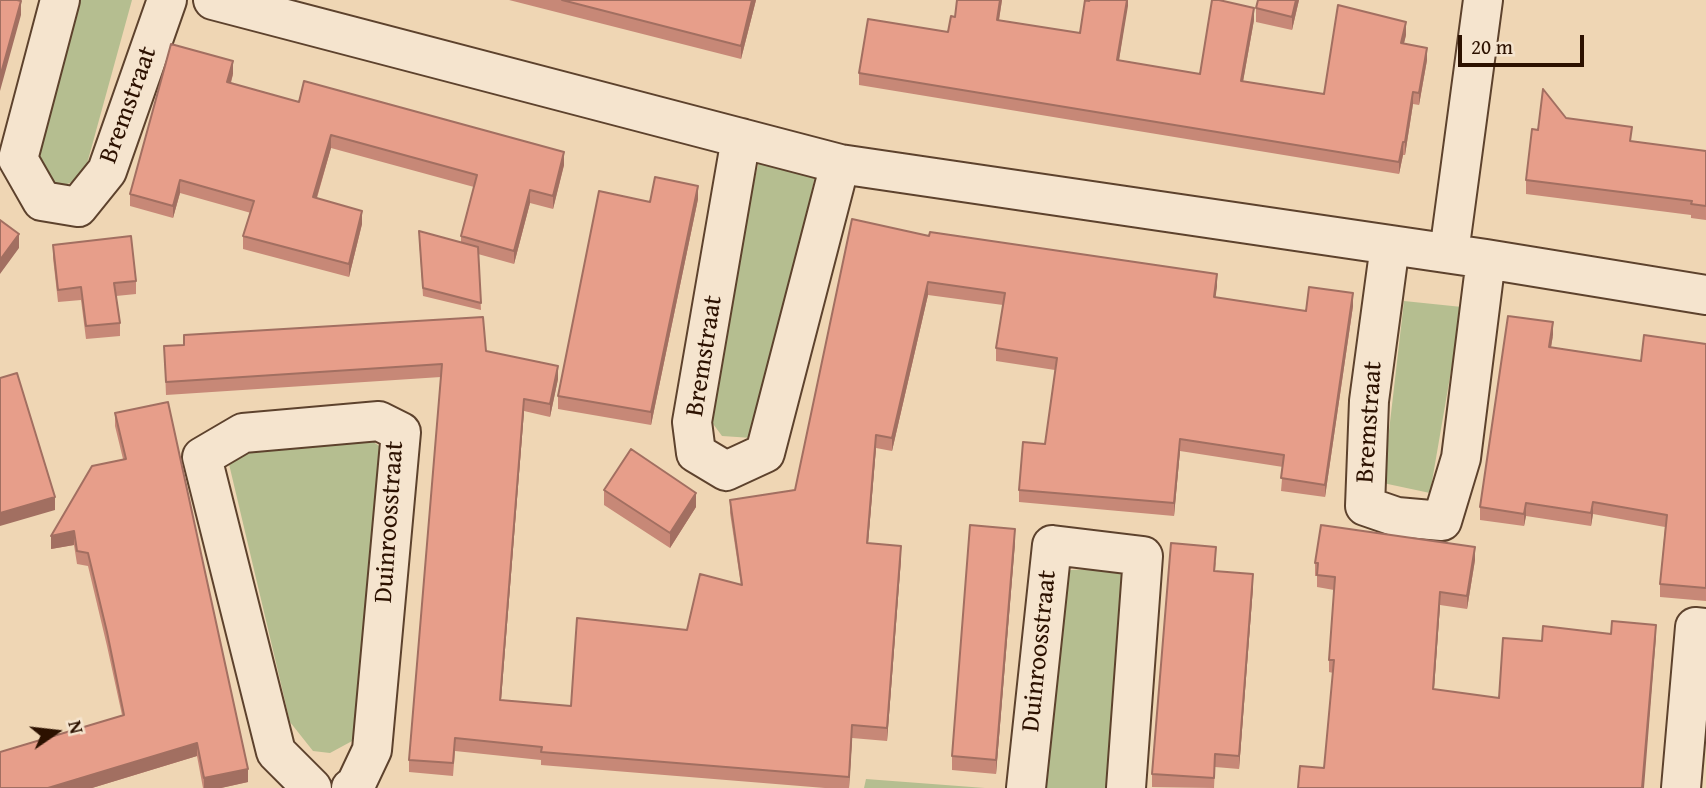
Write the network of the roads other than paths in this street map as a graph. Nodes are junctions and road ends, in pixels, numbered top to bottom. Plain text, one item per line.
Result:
1 (60, 0) edge
2 (167, 0) edge
3 (213, 0) edge
4 (1483, 0) edge
5 (741, 138) junction
6 (840, 164) junction
7 (1390, 245) junction
8 (1449, 253) junction
9 (1486, 259) junction
10 (1706, 295) edge
11 (1706, 628) edge
12 (312, 788) edge
13 (351, 788) edge
14 (1026, 788) edge
15 (1126, 788) edge
16 (1681, 788) edge

1 - 2 street, Bremstraat
3 - 5 street
4 - 8 street
5 - 6 street
5 - 6 street, Bremstraat
6 - 7 street
7 - 8 street
7 - 9 street, Bremstraat
8 - 9 street
9 - 10 street
11 - 16 street
12 - 13 street, Duinroosstraat
14 - 15 street, Duinroosstraat

